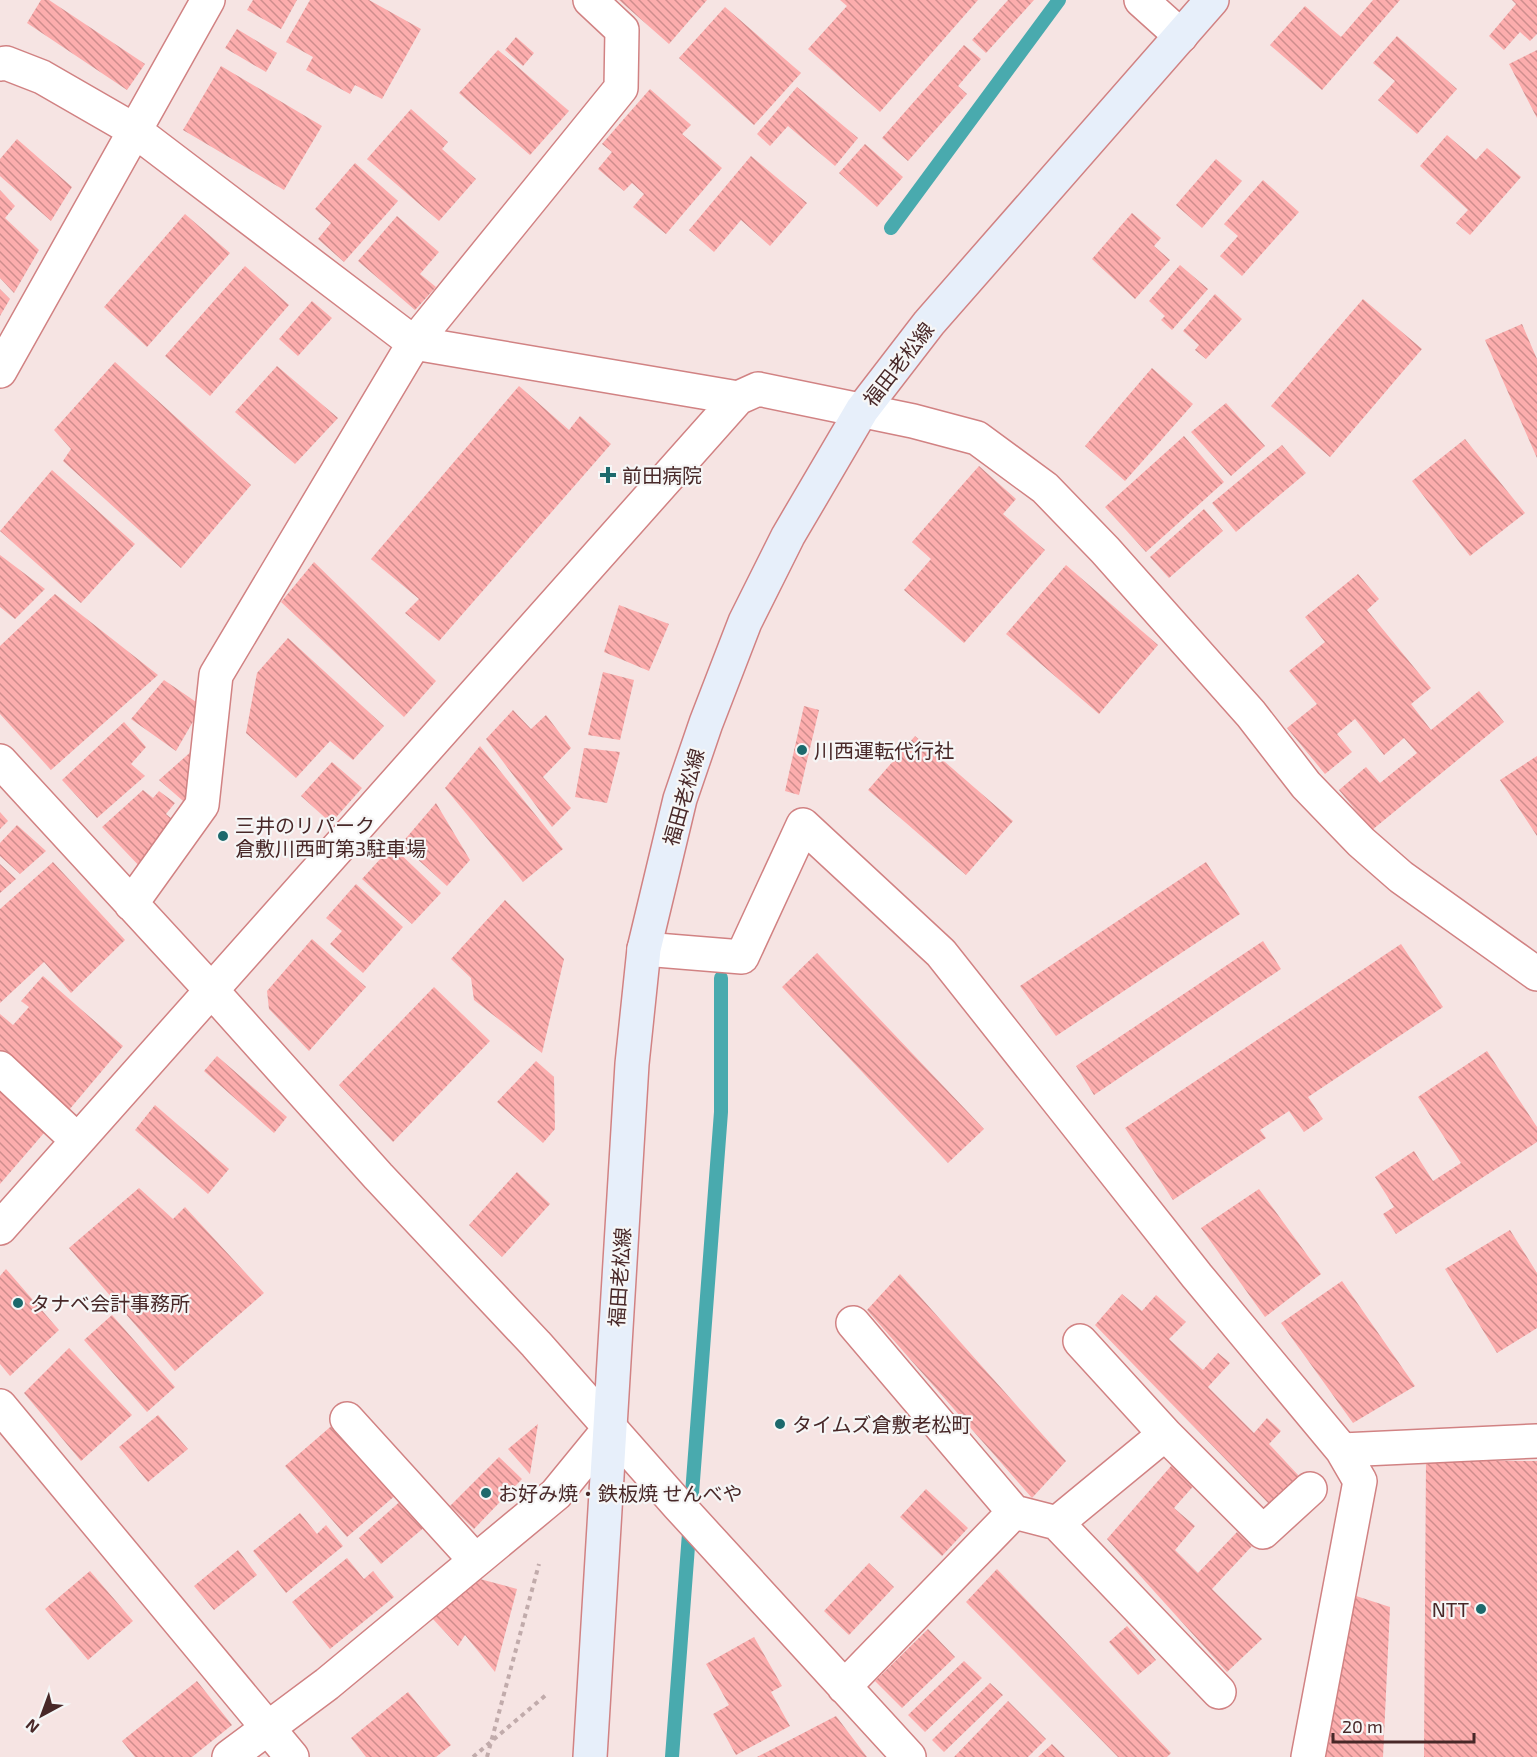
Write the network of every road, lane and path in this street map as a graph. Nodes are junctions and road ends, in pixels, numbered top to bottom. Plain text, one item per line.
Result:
1 (208, 0) edge
2 (590, 0) edge
3 (1141, 0) edge
4 (1212, 0) edge
5 (1181, 36) junction
6 (0, 64) edge
7 (134, 130) junction
8 (414, 343) junction
9 (0, 371) edge
10 (738, 398) junction
11 (862, 410) junction
12 (0, 761) edge
13 (131, 904) junction
14 (644, 949) junction
15 (1537, 974) edge
16 (212, 991) junction
17 (0, 1068) edge
18 (77, 1140) junction
19 (0, 1227) edge
20 (853, 1323) dead end
21 (1080, 1341) dead end
22 (0, 1406) edge
23 (347, 1419) dead end
24 (610, 1428) junction
25 (1165, 1434) junction
26 (1537, 1441) edge
27 (1342, 1450) junction
28 (1310, 1489) dead end
29 (1014, 1512) junction
30 (1057, 1523) junction
31 (541, 1556) dead end
32 (476, 1560) junction
33 (844, 1687) junction
34 (1219, 1692) dead end
35 (546, 1695) dead end
36 (268, 1728) junction
37 (490, 1742) junction
38 (229, 1757) edge
39 (292, 1757) edge
40 (473, 1757) edge
41 (487, 1757) edge
42 (590, 1757) edge
43 (909, 1757) edge
44 (1308, 1757) edge

1 - 7 street
2 - 8 street
3 - 5 street
4 - 5 main road, 福田老松線
5 - 11 main road, 福田老松線
6 - 7 street
7 - 8 street
7 - 9 street
8 - 10 street
8 - 13 street
10 - 11 street
10 - 16 street
11 - 14 main road, 福田老松線
11 - 15 street
12 - 13 street
13 - 16 street
14 - 24 main road, 福田老松線
14 - 27 street
16 - 18 street
16 - 24 street
17 - 18 street
18 - 19 street
20 - 29 street
21 - 25 street
22 - 36 street
23 - 32 street
24 - 32 street
24 - 33 street
24 - 42 main road, 福田老松線
25 - 28 street
25 - 30 street
26 - 27 street
27 - 44 street
29 - 30 street
29 - 33 street
30 - 34 street
31 - 37 path
32 - 36 street
33 - 43 street
35 - 37 path
36 - 38 street
36 - 39 street
37 - 40 path
37 - 41 path

